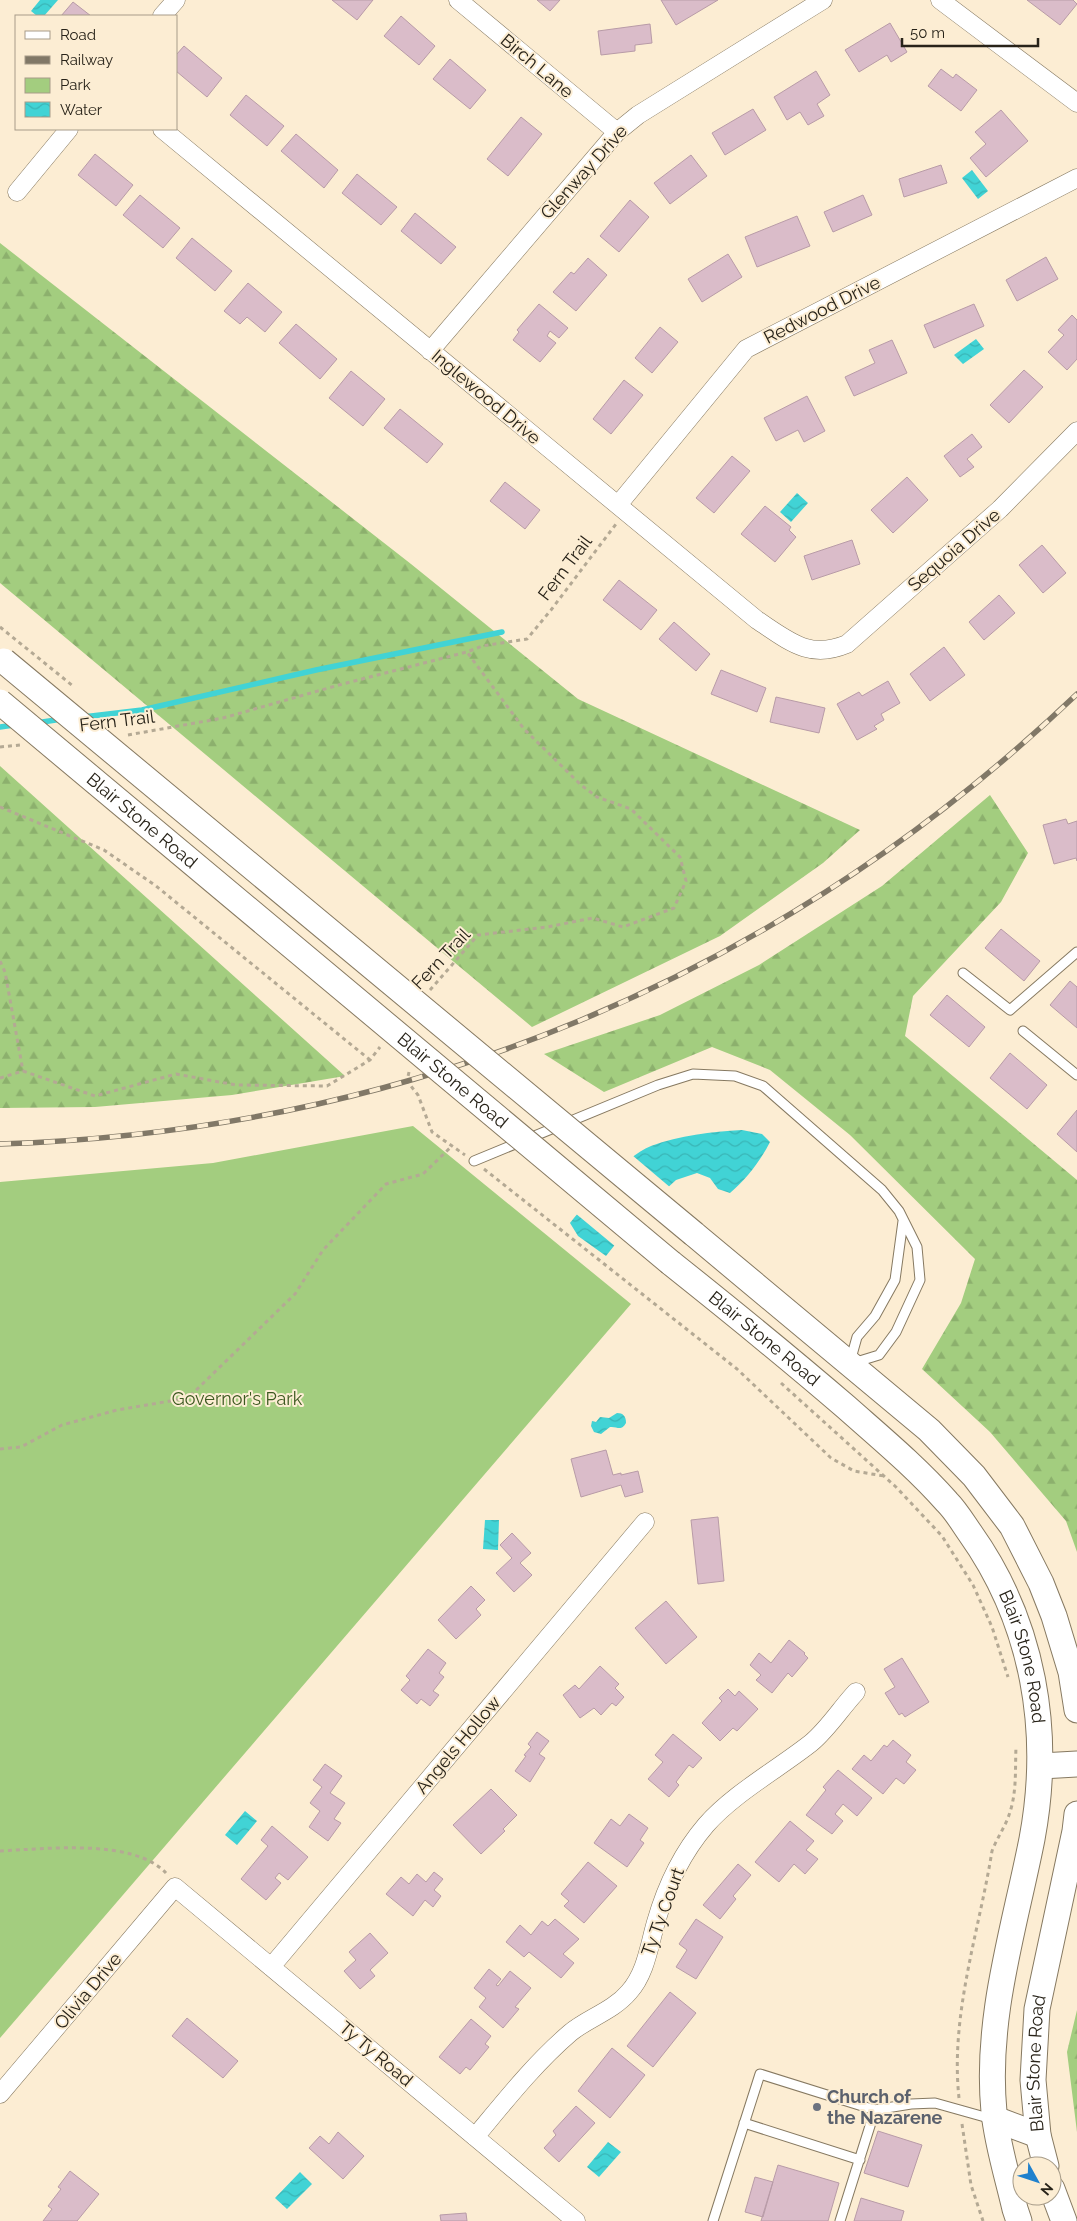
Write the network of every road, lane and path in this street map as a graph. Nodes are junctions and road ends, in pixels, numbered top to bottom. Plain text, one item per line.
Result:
1 (176, 0) edge
2 (458, 0) edge
3 (823, 0) edge
4 (940, 0) edge
5 (163, 15) edge
6 (1077, 102) edge
7 (68, 130) edge
8 (163, 130) edge
9 (617, 132) junction
10 (1077, 178) edge
11 (17, 192) dead end
12 (430, 351) junction
13 (1077, 431) edge
14 (621, 508) junction
15 (0, 627) edge
16 (819, 651) joint
17 (468, 652) junction
18 (2, 659) edge
19 (73, 686) dead end
20 (0, 702) edge
21 (127, 736) dead end
22 (29, 744) dead end
23 (0, 747) edge
24 (0, 807) edge
25 (1077, 952) edge
26 (0, 961) edge
27 (962, 973) dead end
28 (428, 992) dead end
29 (1023, 1031) dead end
30 (384, 1042) dead end
31 (370, 1060) junction
32 (410, 1062) dead end
33 (23, 1072) junction
34 (1077, 1075) edge
35 (0, 1078) edge
36 (452, 1146) junction
37 (474, 1161) junction
38 (903, 1221) junction
39 (850, 1363) junction
40 (779, 1380) dead end
41 (827, 1391) junction
42 (0, 1449) edge
43 (884, 1476) junction
44 (645, 1522) dead end
45 (1010, 1683) dead end
46 (856, 1692) dead end
47 (1077, 1710) edge
48 (1016, 1744) dead end
49 (1077, 1764) edge
50 (1041, 1766) junction
51 (1077, 1814) edge
52 (0, 1851) edge
53 (175, 1887) junction
54 (271, 1967) junction
55 (959, 2093) dead end
56 (0, 2094) edge
57 (874, 2110) junction
58 (995, 2120) junction
59 (744, 2123) junction
60 (963, 2129) dead end
61 (1038, 2135) junction
62 (475, 2137) junction
63 (1043, 2156) edge
64 (860, 2160) junction
65 (1058, 2206) edge
66 (576, 2221) edge
67 (714, 2221) edge
68 (840, 2221) edge
69 (983, 2221) edge
70 (1019, 2221) edge
71 (1064, 2221) edge

1 - 5 street
2 - 9 street, Birch Lane
3 - 9 street, Glenway Drive
4 - 6 street
7 - 11 street
8 - 12 street, Inglewood Drive
9 - 12 street, Glenway Drive
10 - 14 street, Redwood Drive
12 - 14 street, Inglewood Drive
13 - 16 street, Sequoia Drive
14 - 16 street, Inglewood Drive
14 - 17 path, Fern Trail
15 - 19 path
17 - 21 path, Fern Trail
17 - 28 path, Fern Trail
18 - 39 main road, Blair Stone Road, bridge
20 - 41 main road, Blair Stone Road, bridge
22 - 23 path
24 - 31 path
25 - 27 lane
26 - 33 path
29 - 34 lane
30 - 31 path
31 - 33 path
32 - 36 path
33 - 35 path
36 - 37 path
36 - 42 path
37 - 38 lane
37 - 43 path
38 - 39 lane
38 - 39 lane
39 - 41 main road
39 - 47 main road, Blair Stone Road
40 - 43 path
41 - 50 main road, Blair Stone Road
43 - 45 path
44 - 54 street, Angels Hollow
46 - 62 street, Ty Ty Court
48 - 55 path
49 - 50 main road
50 - 58 main road, Blair Stone Road
51 - 61 main road, Blair Stone Road
52 - 53 path
53 - 54 street, Ty Ty Road
53 - 56 street, Olivia Drive
54 - 62 street, Ty Ty Road
57 - 58 lane
57 - 59 lane
57 - 64 lane
58 - 61 main road
58 - 70 main road, Blair Stone Road
59 - 64 lane
59 - 67 lane
60 - 69 path
61 - 63 main road, Blair Stone Road
62 - 66 street, Ty Ty Road
64 - 68 lane
65 - 71 main road

